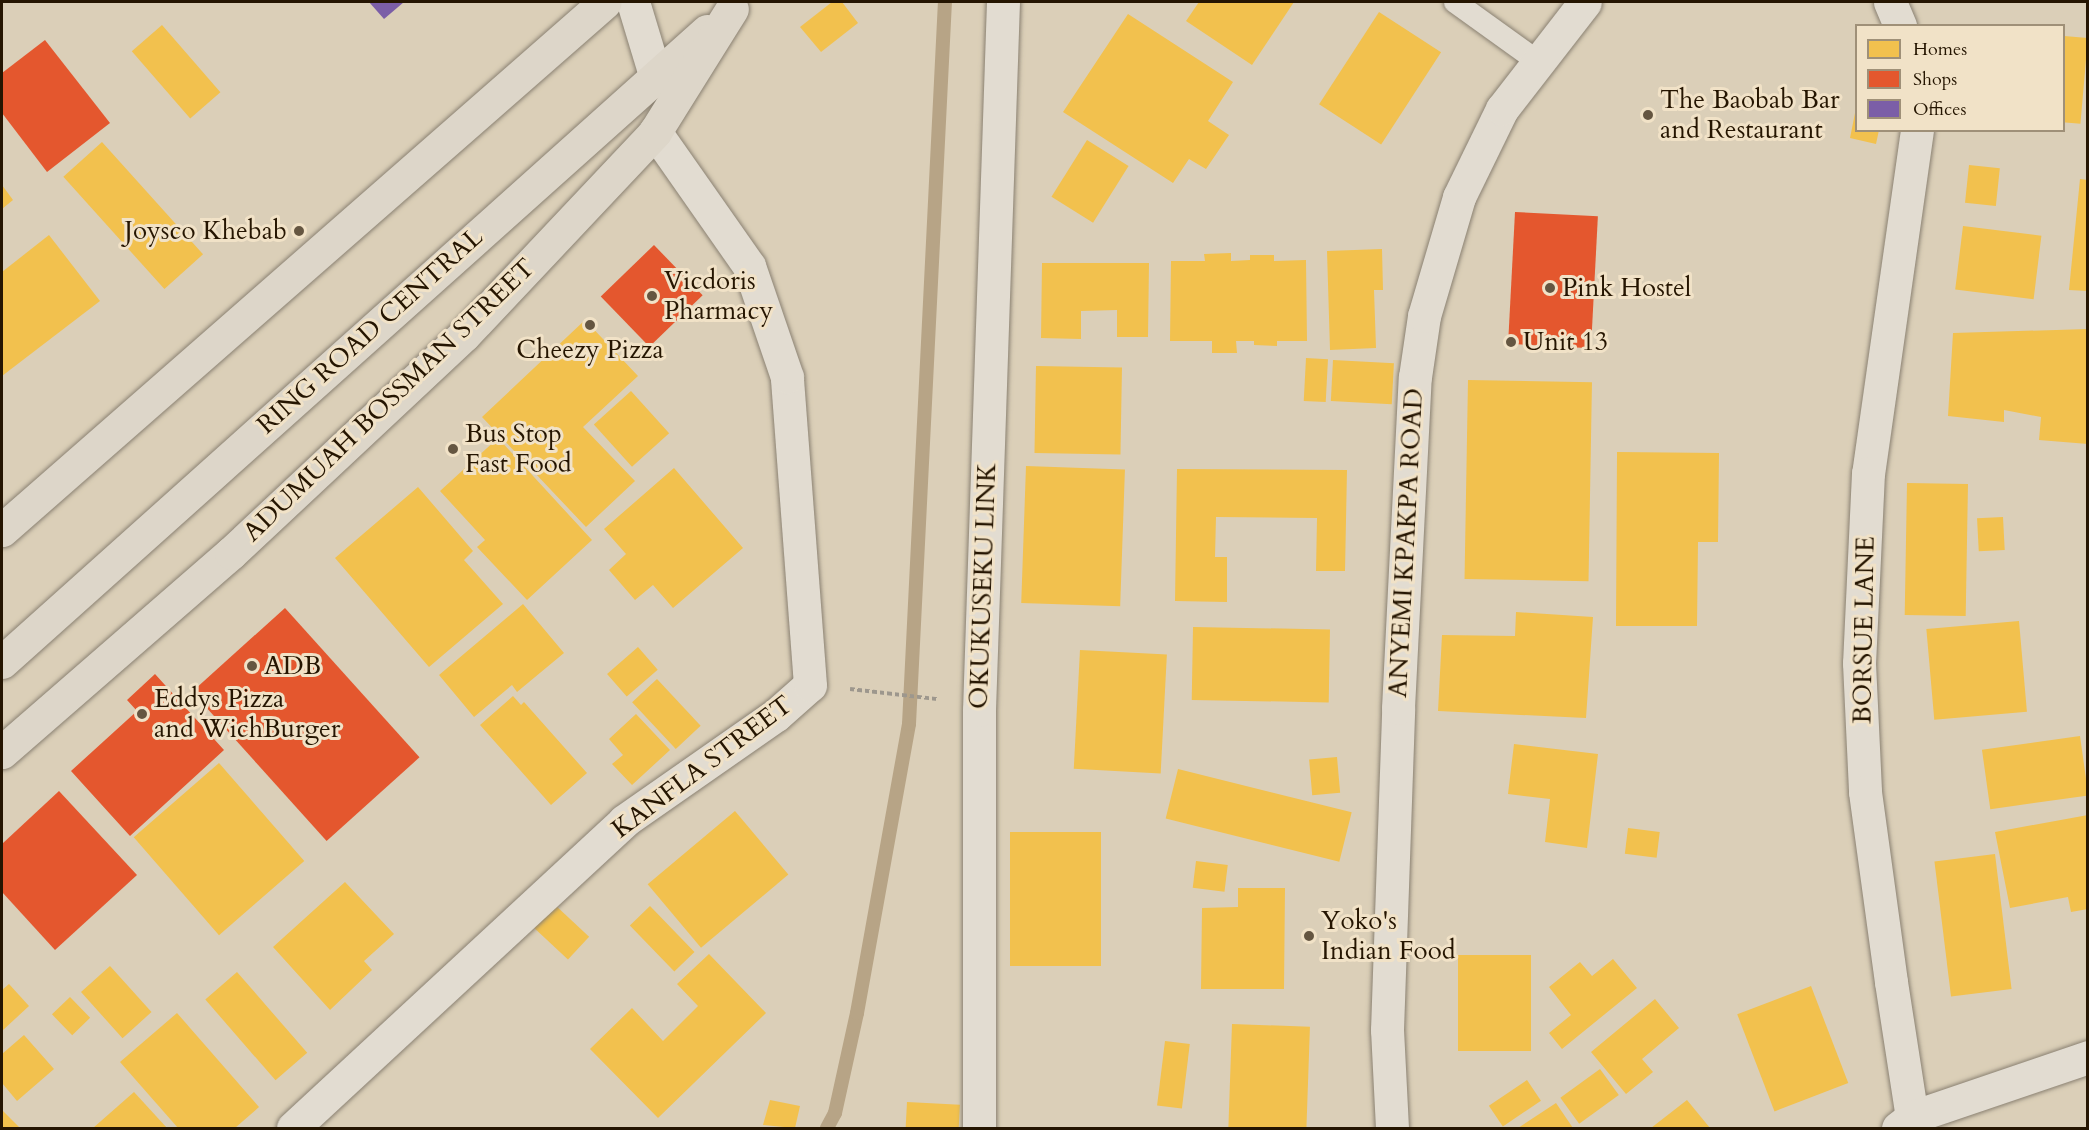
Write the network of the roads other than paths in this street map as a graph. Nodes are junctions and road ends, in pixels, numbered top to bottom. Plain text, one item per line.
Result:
1 (604, 2) edge
2 (633, 2) edge
3 (1003, 2) edge
4 (1455, 2) edge
5 (1585, 2) edge
6 (1890, 2) edge
7 (736, 5) edge
8 (1899, 24) edge
9 (1538, 61) junction
10 (655, 75) junction
11 (655, 132) junction
12 (1917, 132) edge
13 (2, 530) edge
14 (2, 662) edge
15 (2, 752) edge
16 (2088, 1057) edge
17 (1909, 1125) edge
18 (293, 1128) edge
19 (979, 1128) edge
20 (1392, 1128) edge

1 - 13 main road
2 - 10 street
3 - 19 street, OKUKUSEKU LINK
4 - 9 lane
5 - 9 street, ANYEMI KPAKPA ROAD
6 - 8 street
7 - 10 main road, RING ROAD CENTRAL
7 - 11 main road, ADUMUAH BOSSMAN STREET
9 - 20 street, ANYEMI KPAKPA ROAD
10 - 14 main road, RING ROAD CENTRAL
11 - 15 main road, ADUMUAH BOSSMAN STREET
11 - 18 street, KANFLA STREET
12 - 17 street, BORSUE LANE
16 - 17 street

